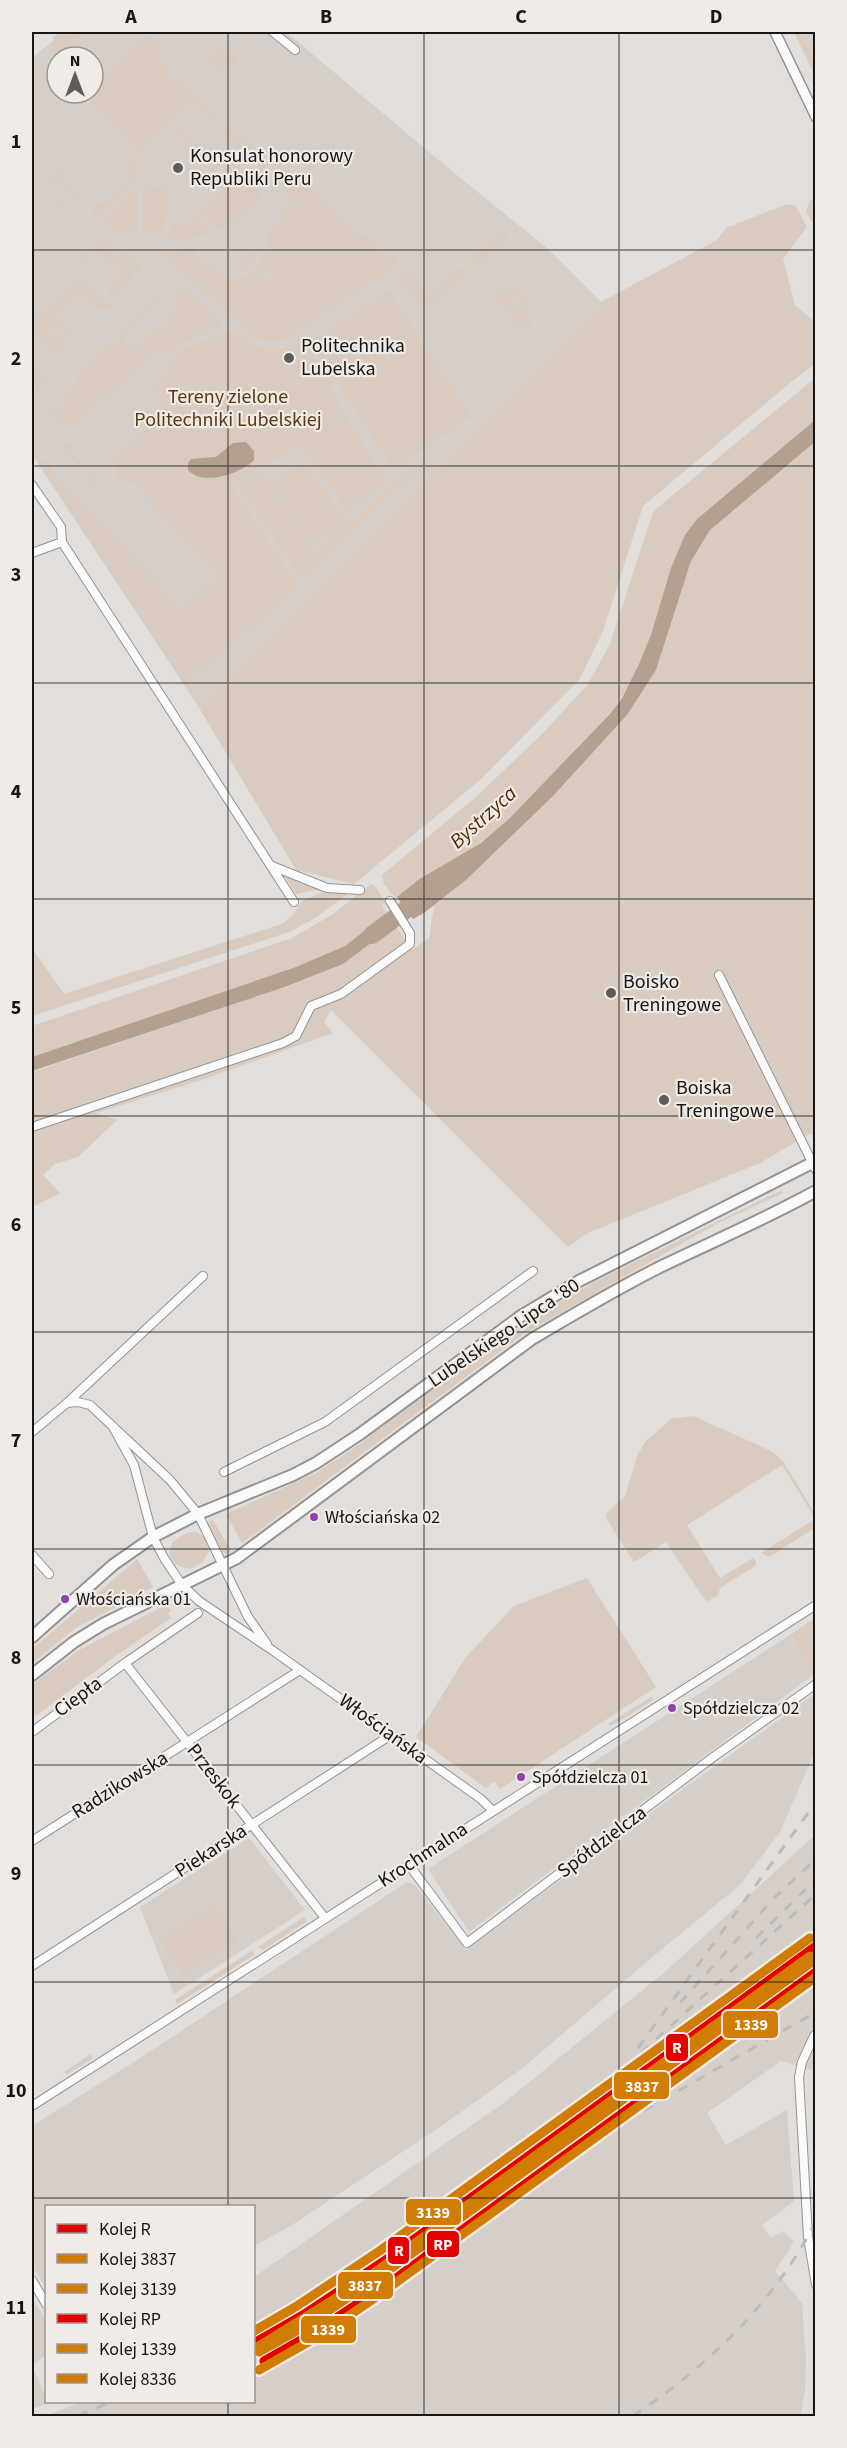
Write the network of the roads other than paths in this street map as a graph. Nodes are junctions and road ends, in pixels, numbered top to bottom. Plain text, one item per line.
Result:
1 (273, 32) edge
2 (775, 32) edge
3 (295, 50) dead end
4 (816, 117) edge
5 (32, 485) edge
6 (62, 542) junction
7 (32, 553) edge
8 (272, 866) junction
9 (360, 890) dead end
10 (390, 901) dead end
11 (294, 902) dead end
12 (719, 975) dead end
13 (32, 1127) edge
14 (814, 1165) edge
15 (816, 1191) edge
16 (533, 1271) dead end
17 (203, 1276) dead end
18 (67, 1403) junction
19 (113, 1427) junction
20 (32, 1432) edge
21 (224, 1472) dead end
22 (198, 1514) junction
23 (153, 1537) junction
24 (32, 1555) edge
25 (224, 1565) junction
26 (49, 1574) dead end
27 (182, 1585) junction
28 (816, 1605) edge
29 (198, 1613) dead end
30 (32, 1637) edge
31 (272, 1650) junction
32 (125, 1663) junction
33 (300, 1670) junction
34 (32, 1675) edge
35 (816, 1684) edge
36 (32, 1732) edge
37 (391, 1735) junction
38 (188, 1742) junction
39 (493, 1811) junction
40 (251, 1825) junction
41 (32, 1841) edge
42 (409, 1864) junction
43 (325, 1918) junction
44 (32, 1966) edge
45 (814, 2036) dead end
46 (32, 2106) edge
47 (32, 2280) edge
48 (816, 2285) edge
49 (45, 2302) edge

1 - 3 street
2 - 4 street
5 - 6 street
6 - 7 street
6 - 8 street
8 - 9 street
8 - 11 street
10 - 13 street
12 - 14 street
14 - 22 main road, Lubelskiego Lipca '80
15 - 25 main road, Lubelskiego Lipca '80
16 - 21 street
17 - 18 street
18 - 19 street
18 - 20 street
19 - 22 street
19 - 23 street
22 - 23 main road, Lubelskiego Lipca '80
22 - 25 street, Włościańska
23 - 27 street, Włościańska
23 - 30 main road
24 - 26 street
25 - 27 main road, Lubelskiego Lipca '80
25 - 31 street, Włościańska
27 - 31 street, Włościańska
27 - 34 main road
28 - 39 street, Krochmalna
29 - 32 street, Ciepła
31 - 33 street, Włościańska
32 - 36 street, Ciepła
32 - 38 street, Przeskok
33 - 37 street, Włościańska
33 - 38 street, Radzikowska
35 - 42 street, Spółdzielcza
37 - 39 street, Włościańska
37 - 40 street, Piekarska
38 - 40 street, Przeskok
38 - 41 street, Radzikowska
39 - 42 street, Krochmalna
40 - 43 street, Przeskok
40 - 44 street, Piekarska
42 - 43 street, Krochmalna
43 - 46 street, Krochmalna
45 - 48 street
47 - 49 street

